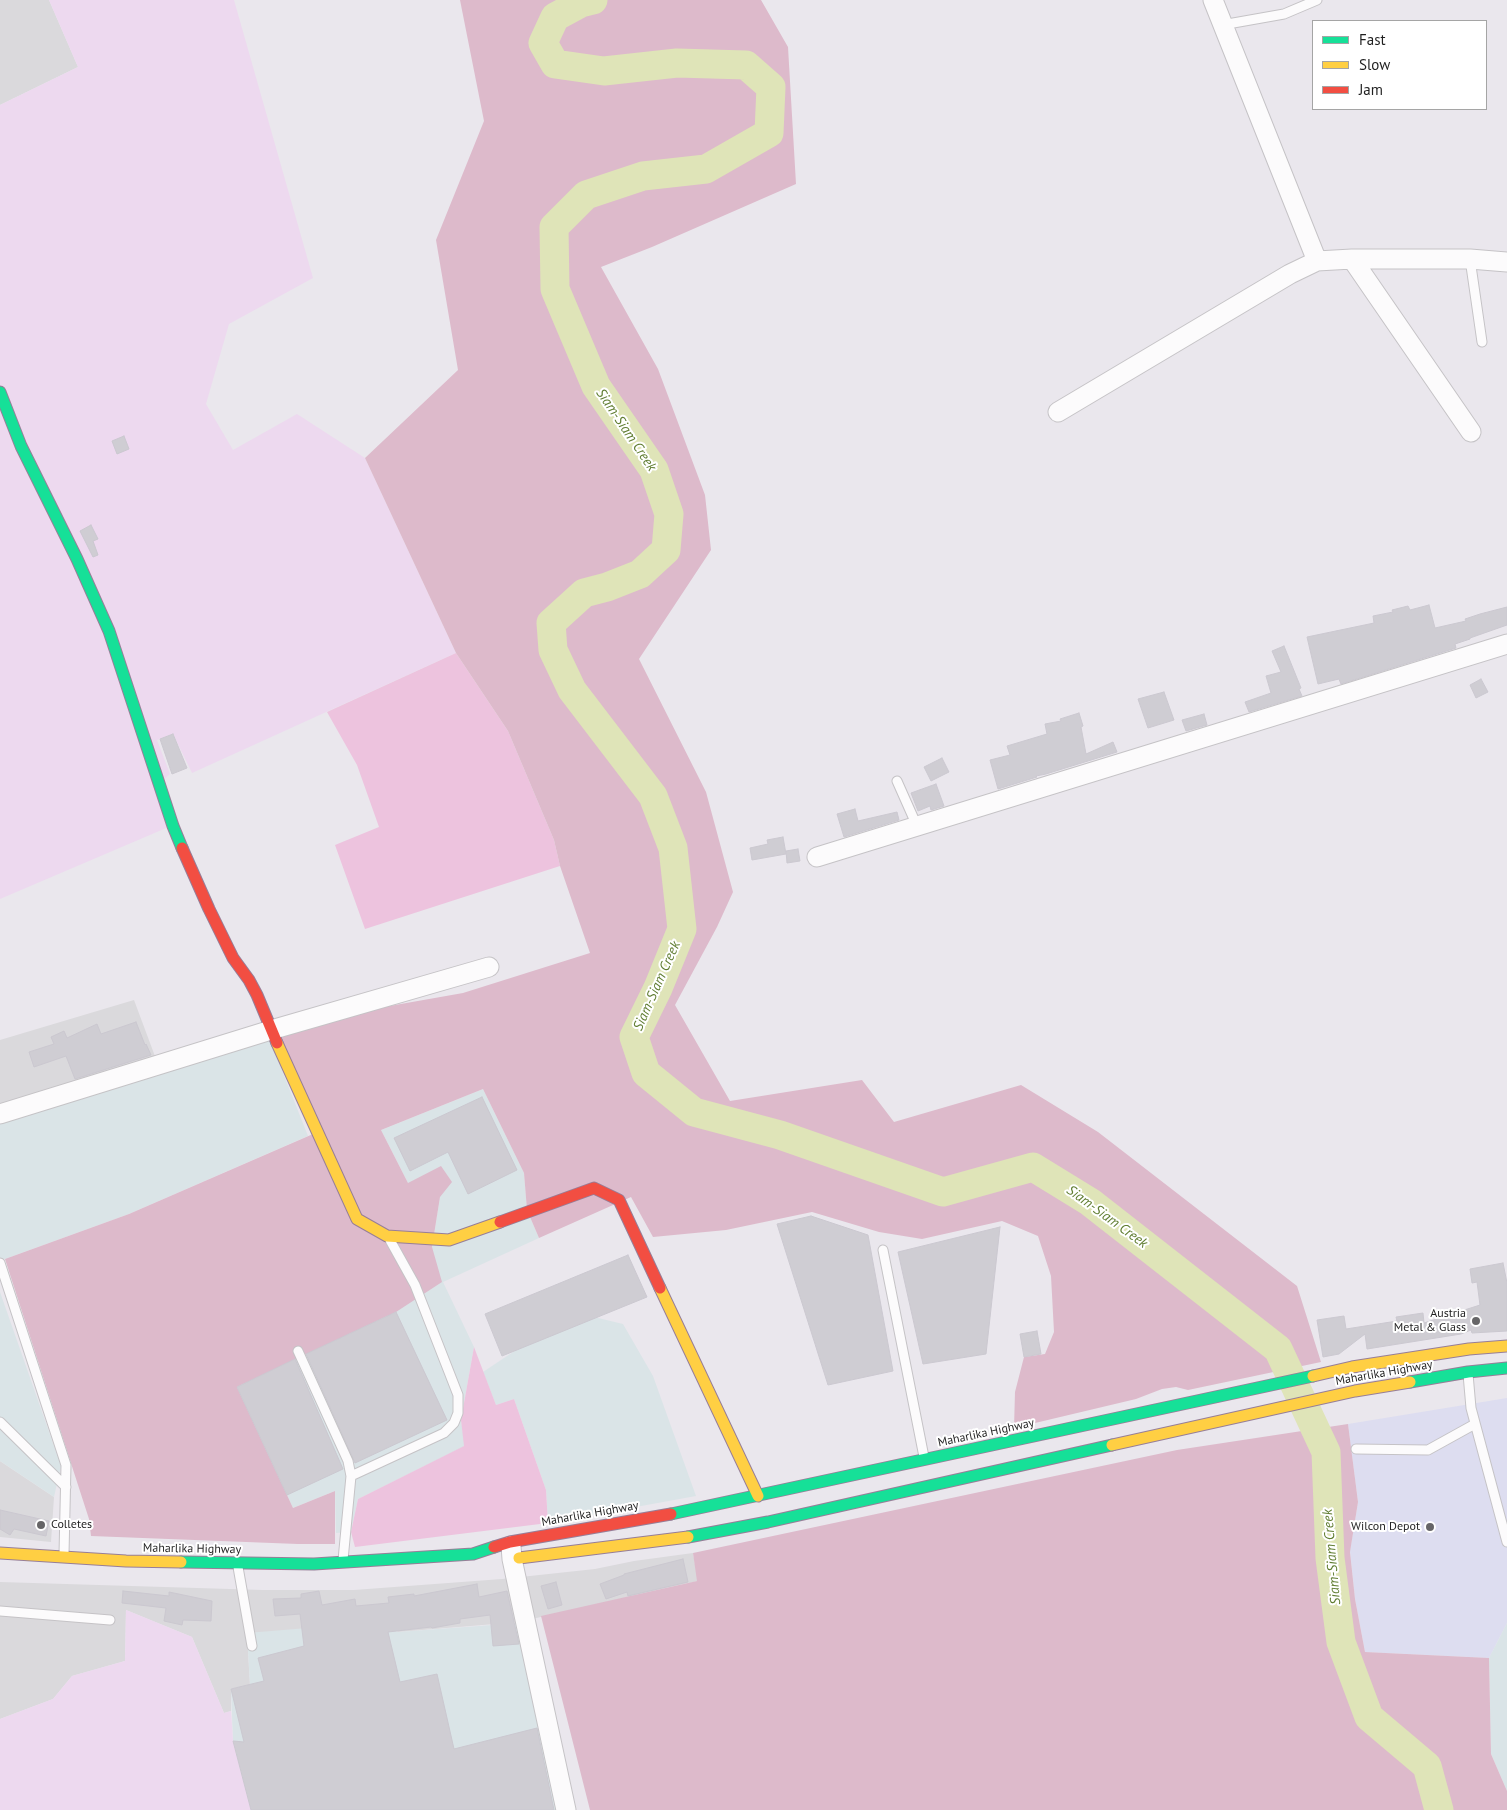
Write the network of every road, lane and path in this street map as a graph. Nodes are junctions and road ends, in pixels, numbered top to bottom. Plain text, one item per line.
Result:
1 (1213, 0) edge
2 (1317, 0) edge
3 (1222, 25) junction
4 (1352, 258) junction
5 (1470, 259) junction
6 (1317, 261) junction
7 (1507, 262) edge
8 (1482, 342) dead end
9 (0, 392) edge
10 (1058, 412) dead end
11 (1471, 432) dead end
12 (1507, 644) edge
13 (897, 781) dead end
14 (917, 826) junction
15 (817, 857) dead end
16 (489, 967) dead end
17 (271, 1030) junction
18 (0, 1114) edge
19 (387, 1236) junction
20 (883, 1250) dead end
21 (0, 1263) edge
22 (1507, 1346) edge
23 (298, 1351) dead end
24 (1507, 1368) edge
25 (1468, 1372) junction
26 (0, 1422) edge
27 (1475, 1424) junction
28 (1356, 1449) dead end
29 (924, 1460) junction
30 (351, 1476) junction
31 (66, 1487) junction
32 (758, 1496) junction
33 (1507, 1542) edge
34 (511, 1550) junction
35 (0, 1553) edge
36 (473, 1554) junction
37 (64, 1557) junction
38 (343, 1563) junction
39 (238, 1564) junction
40 (0, 1611) edge
41 (110, 1620) dead end
42 (252, 1646) dead end
43 (566, 1810) edge

1 - 3 street
2 - 3 lane
3 - 6 street
4 - 5 street
4 - 6 street
4 - 11 street
5 - 7 street
5 - 8 lane
6 - 10 street
9 - 17 main road
12 - 14 street
13 - 14 lane
14 - 15 street
16 - 17 street
17 - 18 street
17 - 19 main road
19 - 30 lane
19 - 32 main road
20 - 29 lane
21 - 31 lane
22 - 29 main road, Maharlika Highway
23 - 30 lane
24 - 25 main road, Maharlika Highway
25 - 27 lane
25 - 34 main road, Maharlika Highway
26 - 31 lane
27 - 28 lane
27 - 33 lane
29 - 32 main road, Maharlika Highway
30 - 38 lane
31 - 37 lane
32 - 34 main road, Maharlika Highway
34 - 36 main road, Maharlika Highway
34 - 36 main road, Maharlika Highway
34 - 43 street
35 - 37 main road, Maharlika Highway
36 - 38 main road, Maharlika Highway
37 - 39 main road, Maharlika Highway
38 - 39 main road, Maharlika Highway
39 - 42 lane
40 - 41 lane

